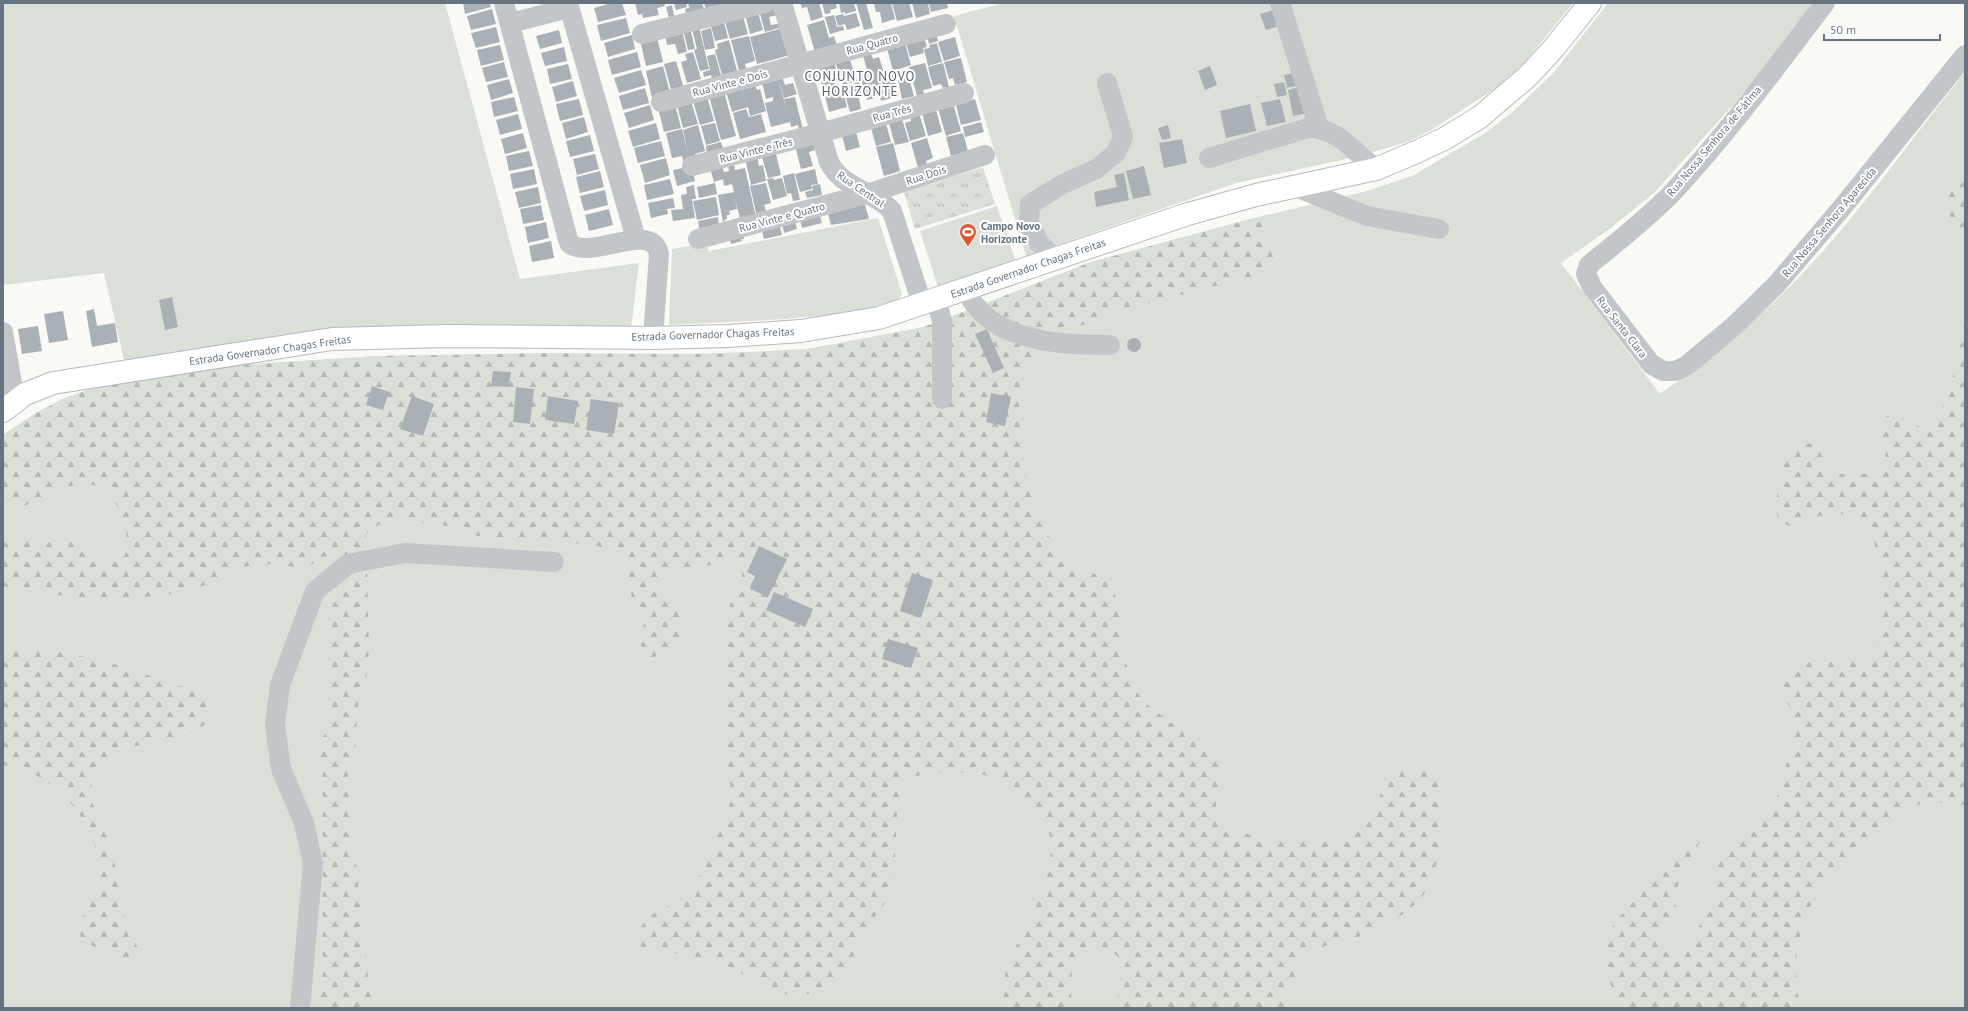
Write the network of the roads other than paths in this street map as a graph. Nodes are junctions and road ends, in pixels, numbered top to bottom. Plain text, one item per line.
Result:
1 (504, 3) edge
2 (765, 3) edge
3 (782, 3) edge
4 (1280, 3) edge
5 (1590, 3) edge
6 (1825, 3) edge
7 (569, 6) edge
8 (510, 23) junction
9 (946, 24) dead end
10 (642, 34) dead end
11 (1965, 55) edge
12 (799, 64) junction
13 (1107, 83) dead end
14 (964, 93) dead end
15 (661, 102) dead end
16 (1319, 128) junction
17 (820, 133) junction
18 (985, 155) dead end
19 (1209, 158) dead end
20 (692, 166) dead end
21 (1376, 170) junction
22 (1296, 187) junction
23 (867, 194) junction
24 (1439, 229) dead end
25 (636, 239) junction
26 (698, 239) dead end
27 (1054, 258) junction
28 (1588, 266) joint
29 (965, 289) junction
30 (929, 302) junction
31 (3, 332) edge
32 (653, 338) junction
33 (1110, 345) dead end
34 (5, 358) edge
35 (1675, 371) joint
36 (942, 399) dead end
37 (9, 406) edge
38 (554, 562) dead end
39 (300, 1008) edge

1 - 8 street
2 - 10 street
3 - 12 street, Rua Central
4 - 16 street
5 - 21 main road, Estrada Governador Chagas Freitas
6 - 28 street, Rua Nossa Senhora de Fátima
7 - 8 street
7 - 25 street
8 - 25 street
9 - 12 street, Rua Quatro
11 - 35 street, Rua Nossa Senhora Aparecida
12 - 15 street, Rua Vinte e Dois
12 - 17 street, Rua Central
13 - 27 street
14 - 17 street, Rua Três
16 - 19 street
16 - 21 street
17 - 20 street, Rua Vinte e Três
17 - 23 street, Rua Central
18 - 23 street, Rua Dois
21 - 22 main road, Estrada Governador Chagas Freitas
22 - 24 street
22 - 27 main road, Estrada Governador Chagas Freitas
23 - 26 street, Rua Vinte e Quatro
23 - 30 street, Rua Central
25 - 32 street
27 - 29 main road, Estrada Governador Chagas Freitas
28 - 35 street, Rua Santa Clara
29 - 30 main road, Estrada Governador Chagas Freitas
29 - 33 street
30 - 32 main road, Estrada Governador Chagas Freitas
30 - 36 street, Rua Central
31 - 34 street
32 - 37 main road, Estrada Governador Chagas Freitas
34 - 37 street
38 - 39 street

